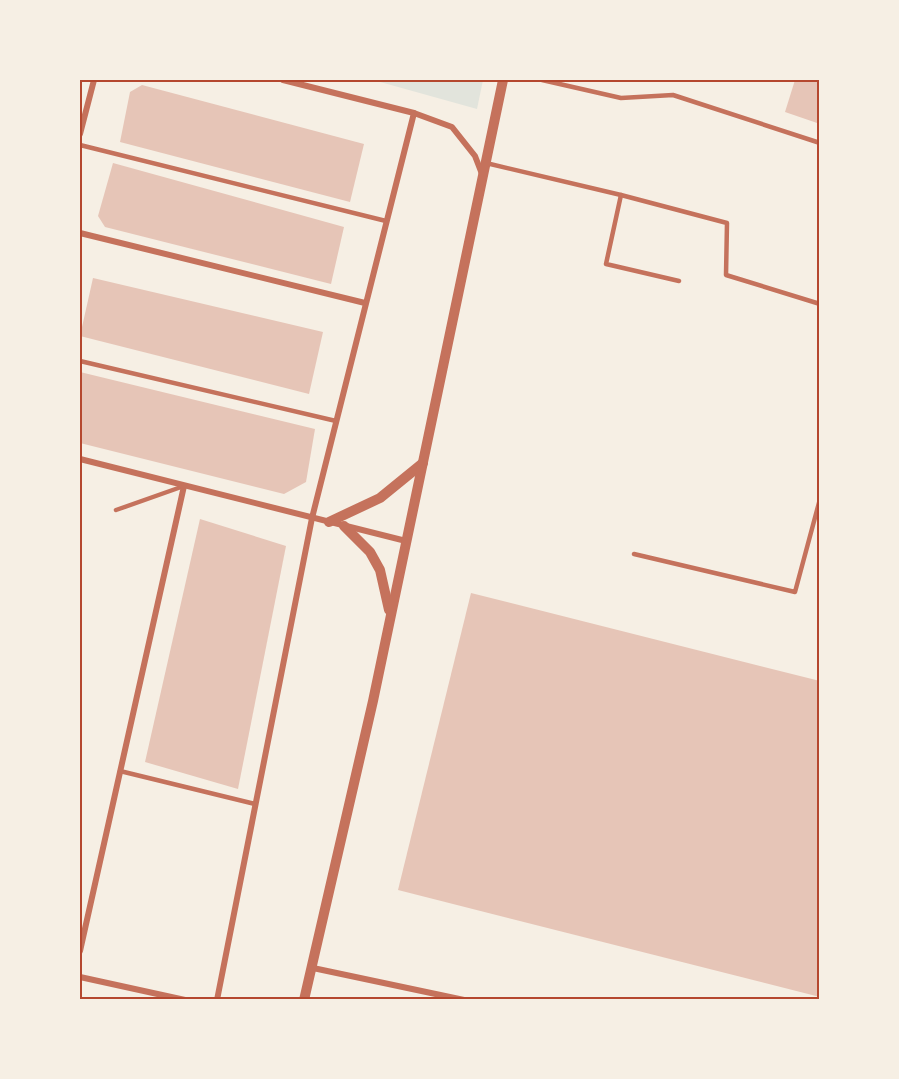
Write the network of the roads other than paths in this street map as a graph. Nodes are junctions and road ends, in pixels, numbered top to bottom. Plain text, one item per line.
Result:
1 (94, 80) edge
2 (283, 80) edge
3 (503, 80) edge
4 (542, 80) edge
5 (302, 82) edge
6 (414, 113) junction
7 (80, 134) edge
8 (819, 143) edge
9 (80, 145) edge
10 (486, 163) junction
11 (483, 177) junction
12 (621, 195) junction
13 (386, 221) junction
14 (80, 234) edge
15 (679, 281) dead end
16 (366, 303) junction
17 (819, 304) edge
18 (80, 361) edge
19 (336, 421) junction
20 (80, 459) edge
21 (423, 463) junction
22 (184, 486) junction
23 (819, 499) edge
24 (116, 510) dead end
25 (312, 518) junction
26 (329, 522) junction
27 (344, 526) junction
28 (406, 541) junction
29 (634, 554) dead end
30 (390, 617) junction
31 (120, 771) junction
32 (255, 804) junction
33 (80, 951) edge
34 (313, 968) junction
35 (80, 977) edge
36 (185, 999) edge
37 (217, 999) edge
38 (304, 999) edge
39 (464, 999) edge

1 - 7 street
2 - 5 street
3 - 10 street
4 - 8 lane
5 - 6 street
6 - 11 street
6 - 13 street
9 - 13 lane
10 - 11 street
10 - 12 lane
11 - 21 street
12 - 15 lane
12 - 17 lane
13 - 16 street
14 - 16 street
16 - 19 street
18 - 19 lane
19 - 25 street
20 - 22 street
21 - 26 street
21 - 28 street
22 - 24 lane
22 - 25 street
22 - 31 street
23 - 29 lane
25 - 26 street
25 - 32 street
26 - 27 street
27 - 28 street
27 - 30 street
28 - 30 street
30 - 34 street
31 - 32 lane
31 - 33 street
32 - 37 street
34 - 38 street
34 - 39 street
35 - 36 street

